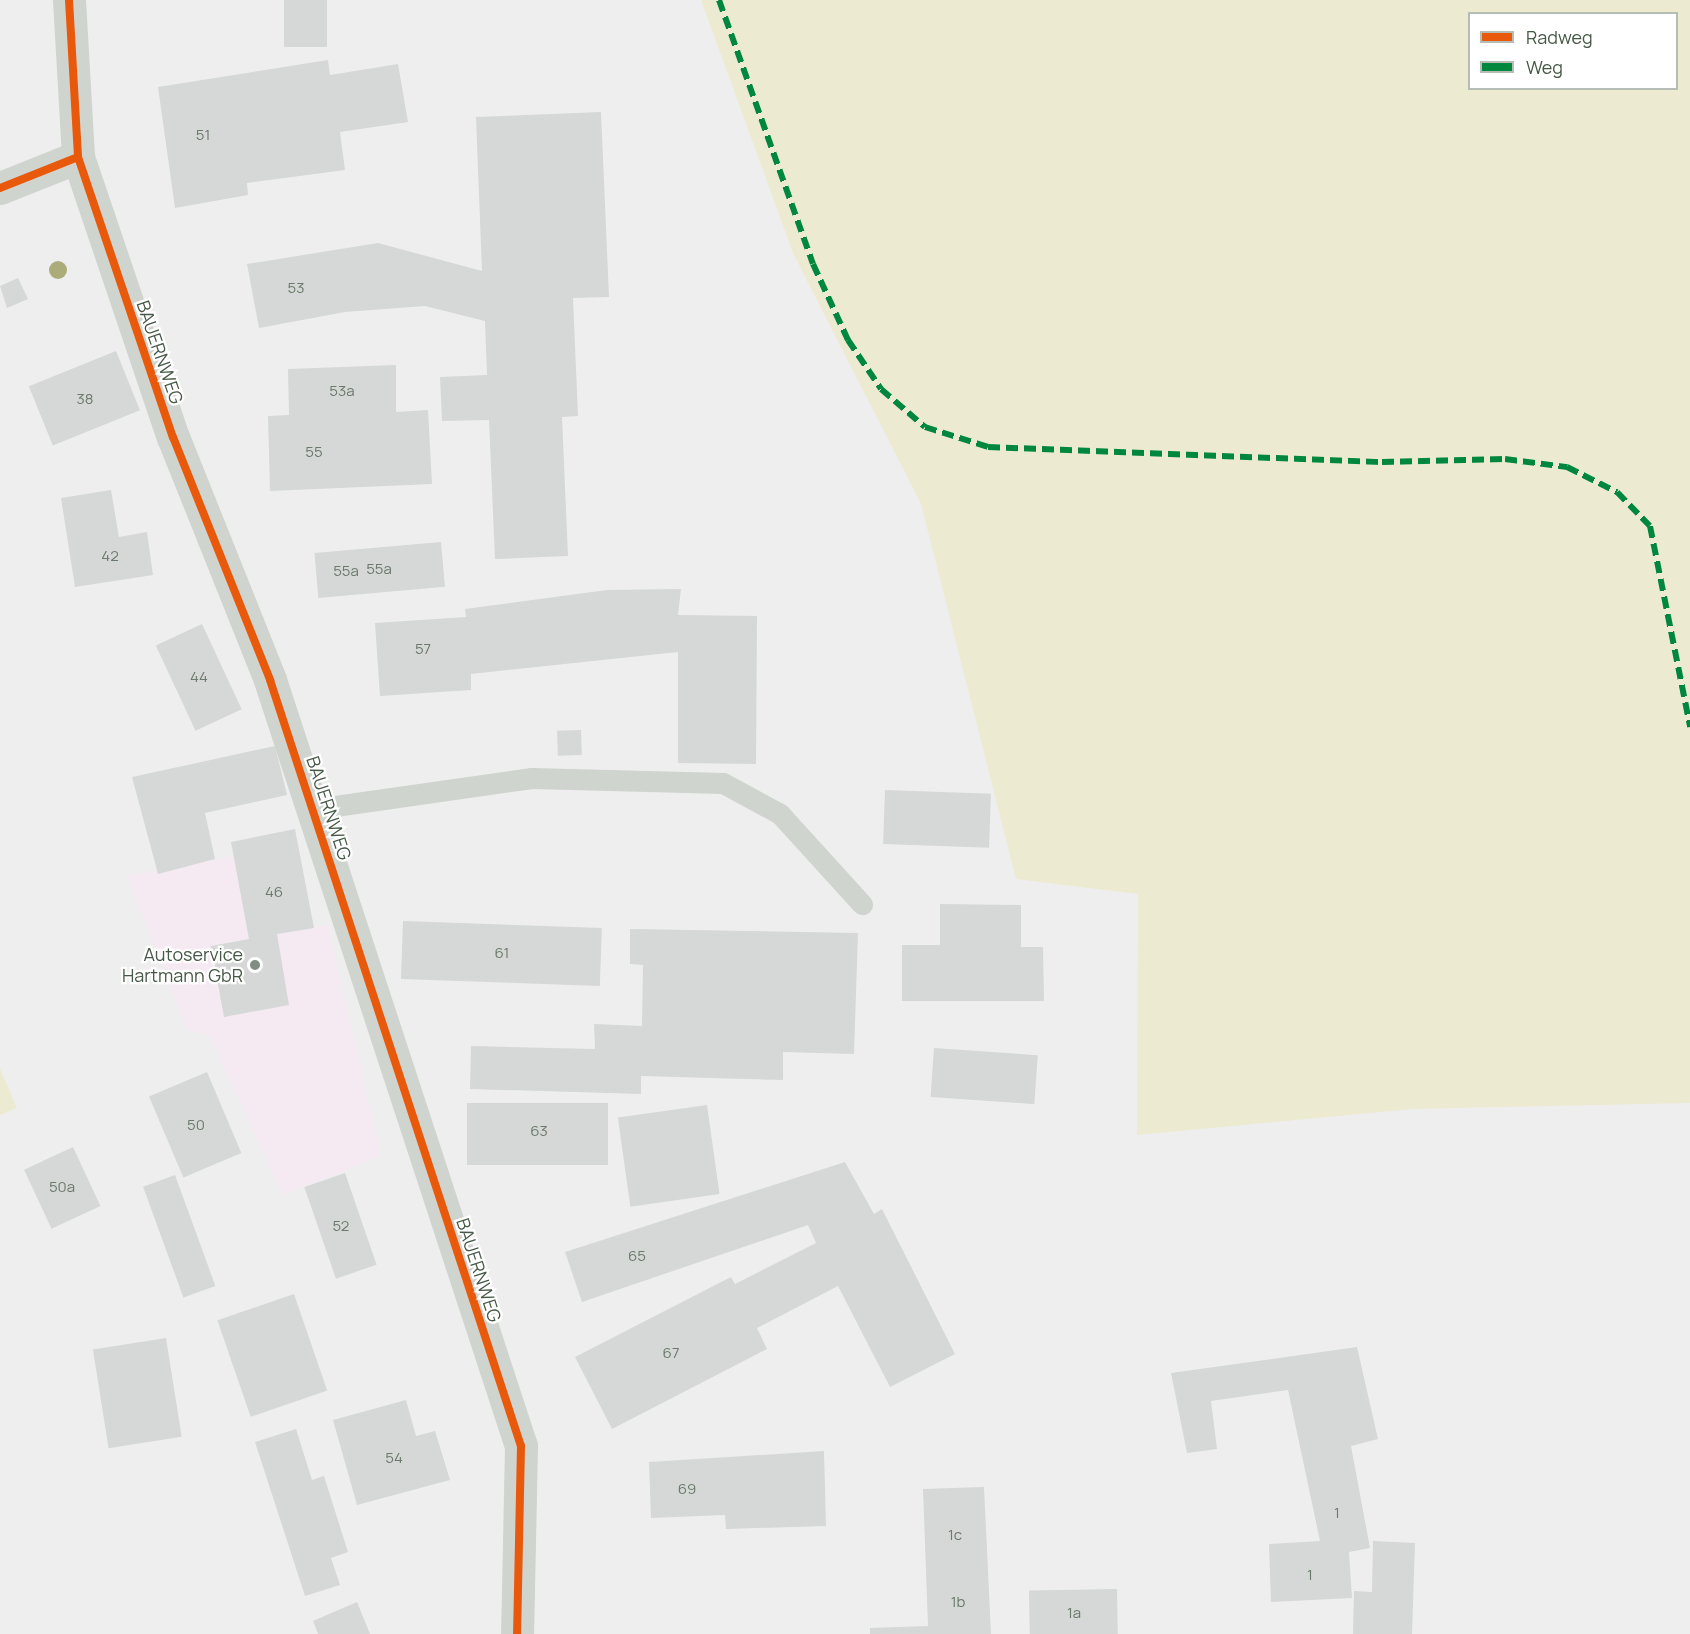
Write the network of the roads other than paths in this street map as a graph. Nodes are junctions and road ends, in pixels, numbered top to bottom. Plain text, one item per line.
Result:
1 (69, 0) edge
2 (78, 157) junction
3 (0, 188) edge
4 (314, 809) junction
5 (862, 904) dead end
6 (517, 1634) edge

1 - 2 street, BAUERNWEG
2 - 3 street
2 - 4 street, BAUERNWEG
4 - 5 lane
4 - 6 street, BAUERNWEG

